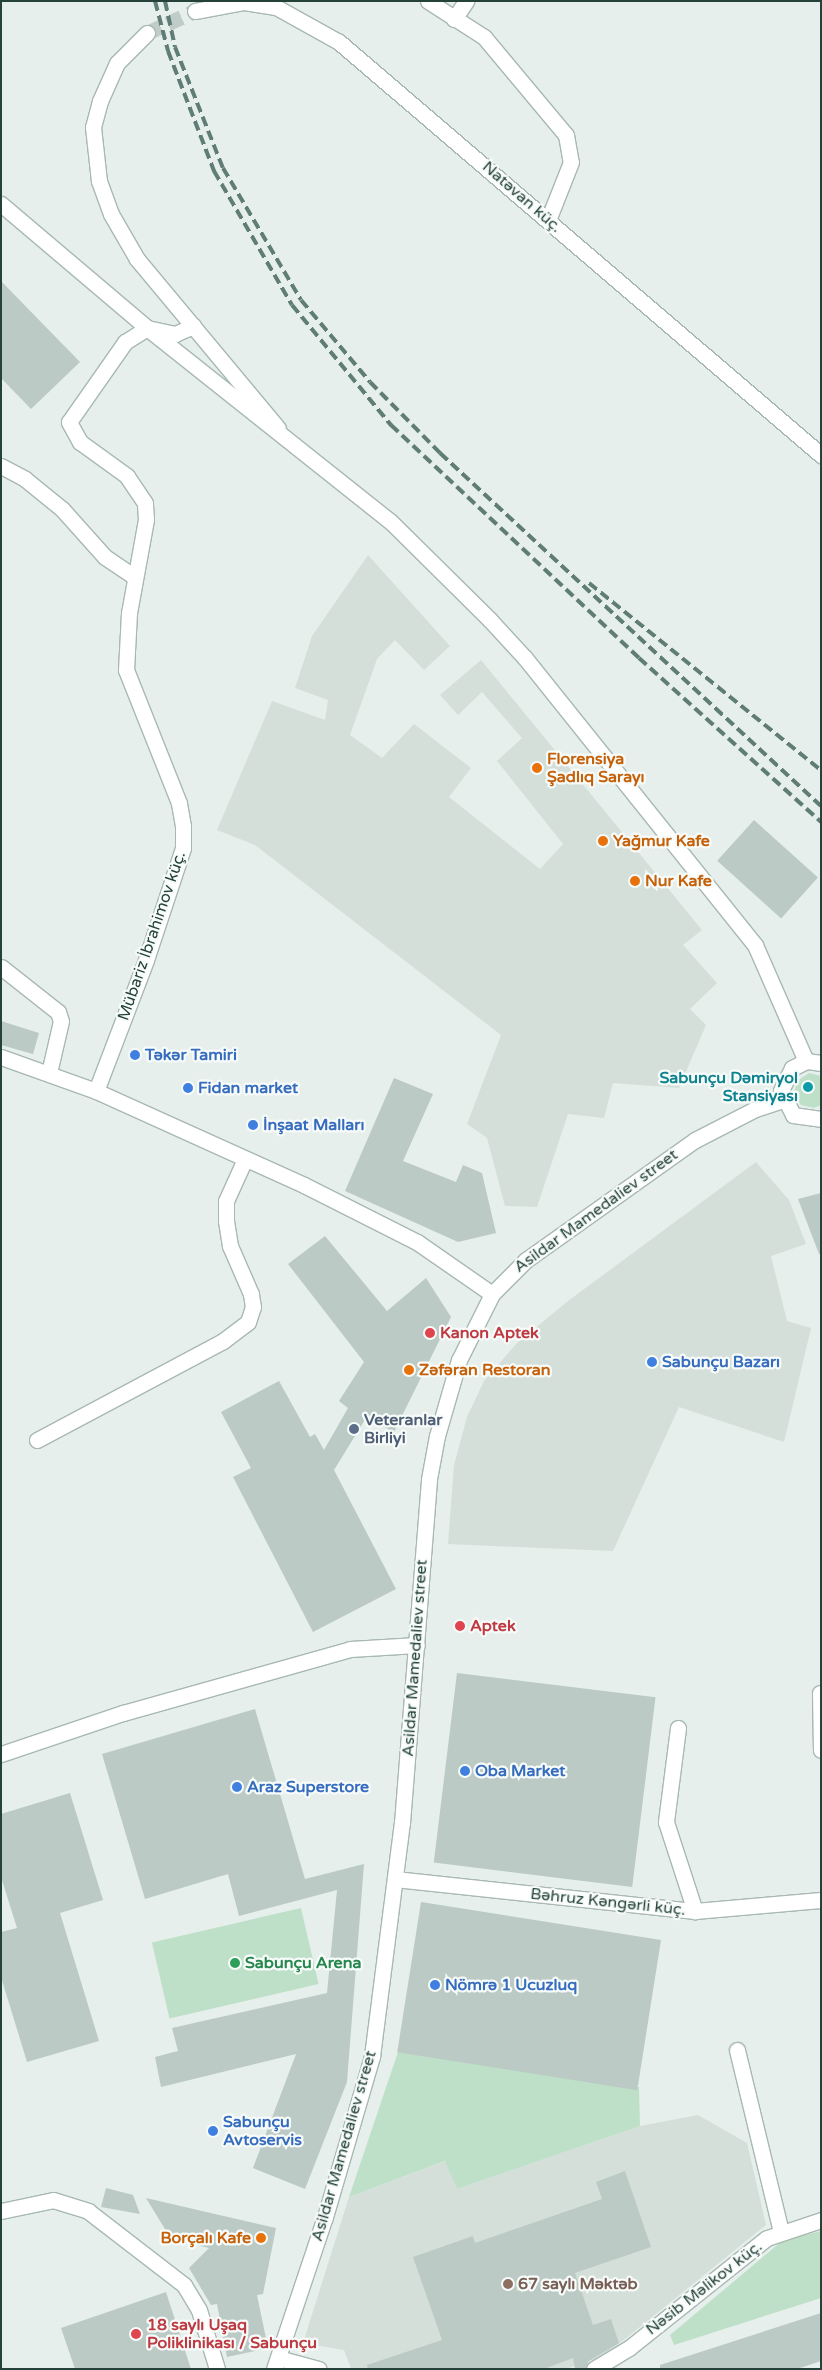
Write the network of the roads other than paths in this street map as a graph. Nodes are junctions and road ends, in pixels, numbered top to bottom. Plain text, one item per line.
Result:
1 (428, 1) edge
2 (466, 1) edge
3 (195, 10) tunnel mouth
4 (454, 19) junction
5 (147, 34) tunnel mouth
6 (1, 204) edge
7 (548, 220) junction
8 (193, 326) junction
9 (147, 328) junction
10 (285, 437) junction
11 (821, 455) edge
12 (1, 466) edge
13 (135, 577) junction
14 (1, 967) edge
15 (1, 1057) edge
16 (814, 1062) edge
17 (49, 1073) junction
18 (96, 1091) junction
19 (782, 1100) junction
20 (821, 1119) edge
21 (245, 1159) junction
22 (492, 1294) junction
23 (37, 1440) dead end
24 (417, 1645) junction
25 (820, 1693) edge
26 (678, 1728) dead end
27 (821, 1750) edge
28 (1, 1754) edge
29 (395, 1879) junction
30 (821, 1900) edge
31 (695, 1911) junction
32 (737, 2050) dead end
33 (1, 2211) edge
34 (821, 2220) edge
35 (781, 2232) junction
36 (276, 2363) edge
37 (217, 2369) edge
38 (319, 2369) edge
39 (594, 2369) edge

1 - 4 street
2 - 4 street
3 - 7 street, Natəvan küç.
4 - 7 street
5 - 8 street
6 - 9 street
7 - 11 street, Natəvan küç.
8 - 9 street
8 - 10 street
9 - 10 street
9 - 13 street, Mübariz İbrahimov küç.
10 - 16 street
12 - 13 street
13 - 18 street, Mübariz İbrahimov küç.
14 - 17 street
15 - 17 street
16 - 19 street
17 - 18 street
18 - 21 street
19 - 20 street
19 - 22 street, Asildar Mamedaliev street
21 - 22 street
21 - 23 street
22 - 24 street, Asildar Mamedaliev street
24 - 28 street
24 - 29 street, Asildar Mamedaliev street
25 - 27 street
26 - 31 street
29 - 31 street, Bəhruz Kəngərli küç.
29 - 36 street, Asildar Mamedaliev street
30 - 31 street, Bəhruz Kəngərli küç.
32 - 35 street
33 - 37 street
34 - 35 street, Nəsib Məlikov küç.
35 - 39 street, Nəsib Məlikov küç.
36 - 38 street

